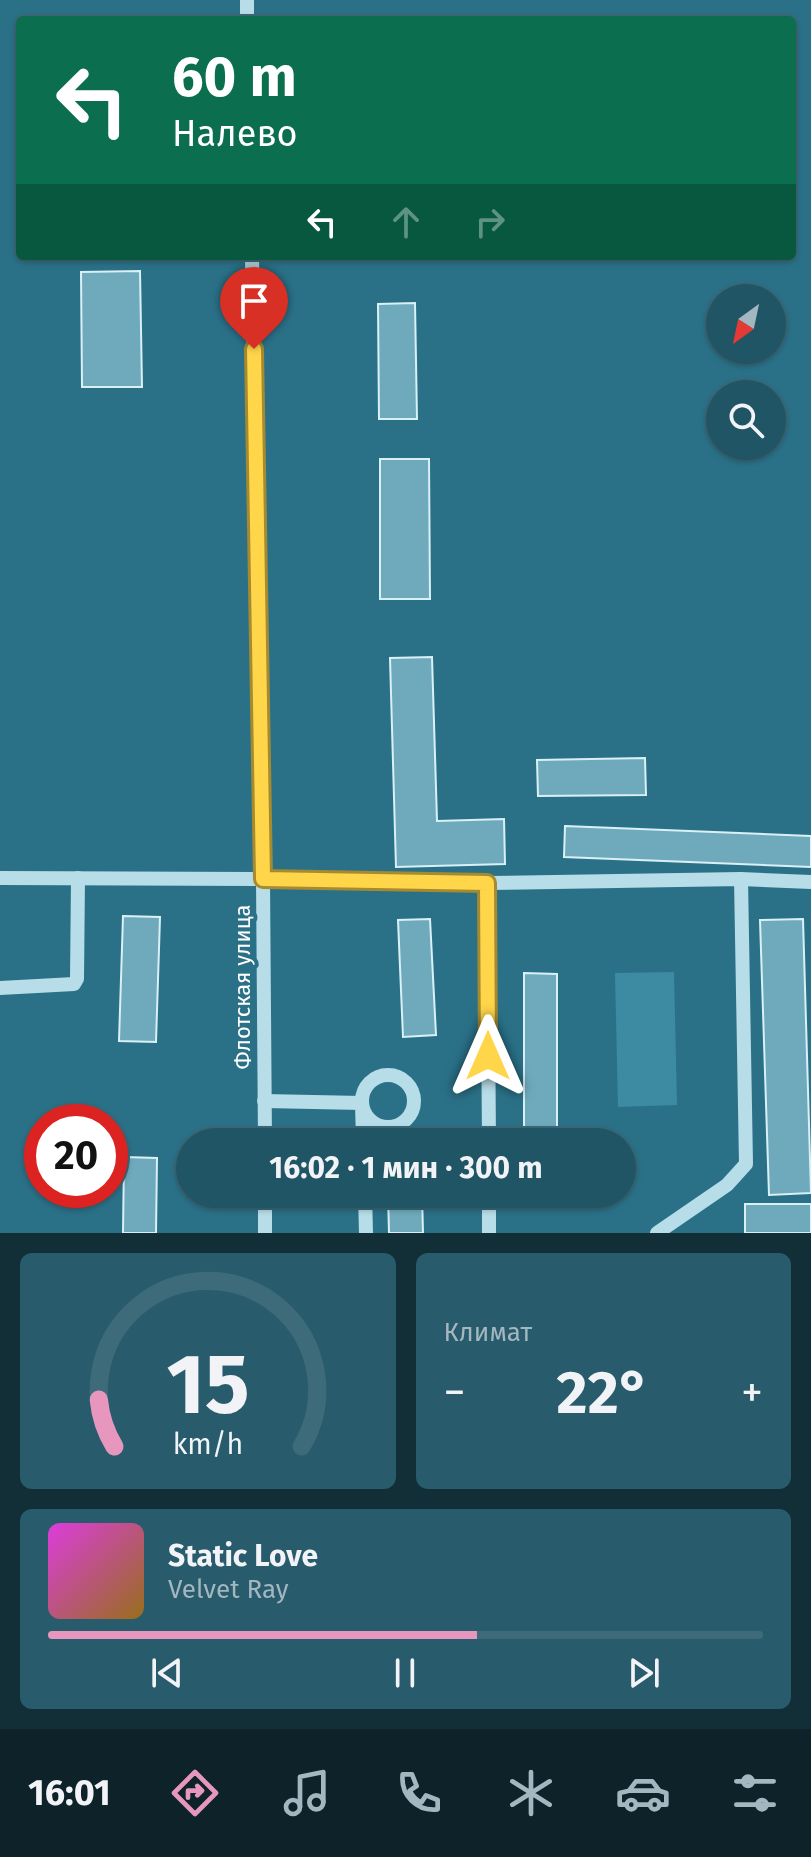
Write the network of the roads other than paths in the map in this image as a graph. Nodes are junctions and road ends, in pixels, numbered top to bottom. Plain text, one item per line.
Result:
1 (252, 260) edge
2 (0, 878) edge
3 (78, 878) junction
4 (263, 879) junction
5 (741, 879) junction
6 (811, 882) edge
7 (487, 883) junction
8 (0, 988) edge
9 (264, 1101) junction
10 (265, 1128) edge
11 (363, 1128) edge
12 (489, 1128) edge
13 (265, 1208) edge
14 (365, 1208) edge
15 (489, 1208) edge
16 (265, 1233) edge
17 (366, 1233) edge
18 (489, 1233) edge
19 (657, 1233) edge

1 - 4 street, Флотская улица
2 - 3 street
3 - 4 street
3 - 8 street
4 - 7 street
4 - 9 street, Флотская улица
5 - 6 street
5 - 7 street
5 - 19 street
7 - 12 street
9 - 10 street, Флотская улица
9 - 11 street
13 - 16 street
14 - 17 street
15 - 18 street

